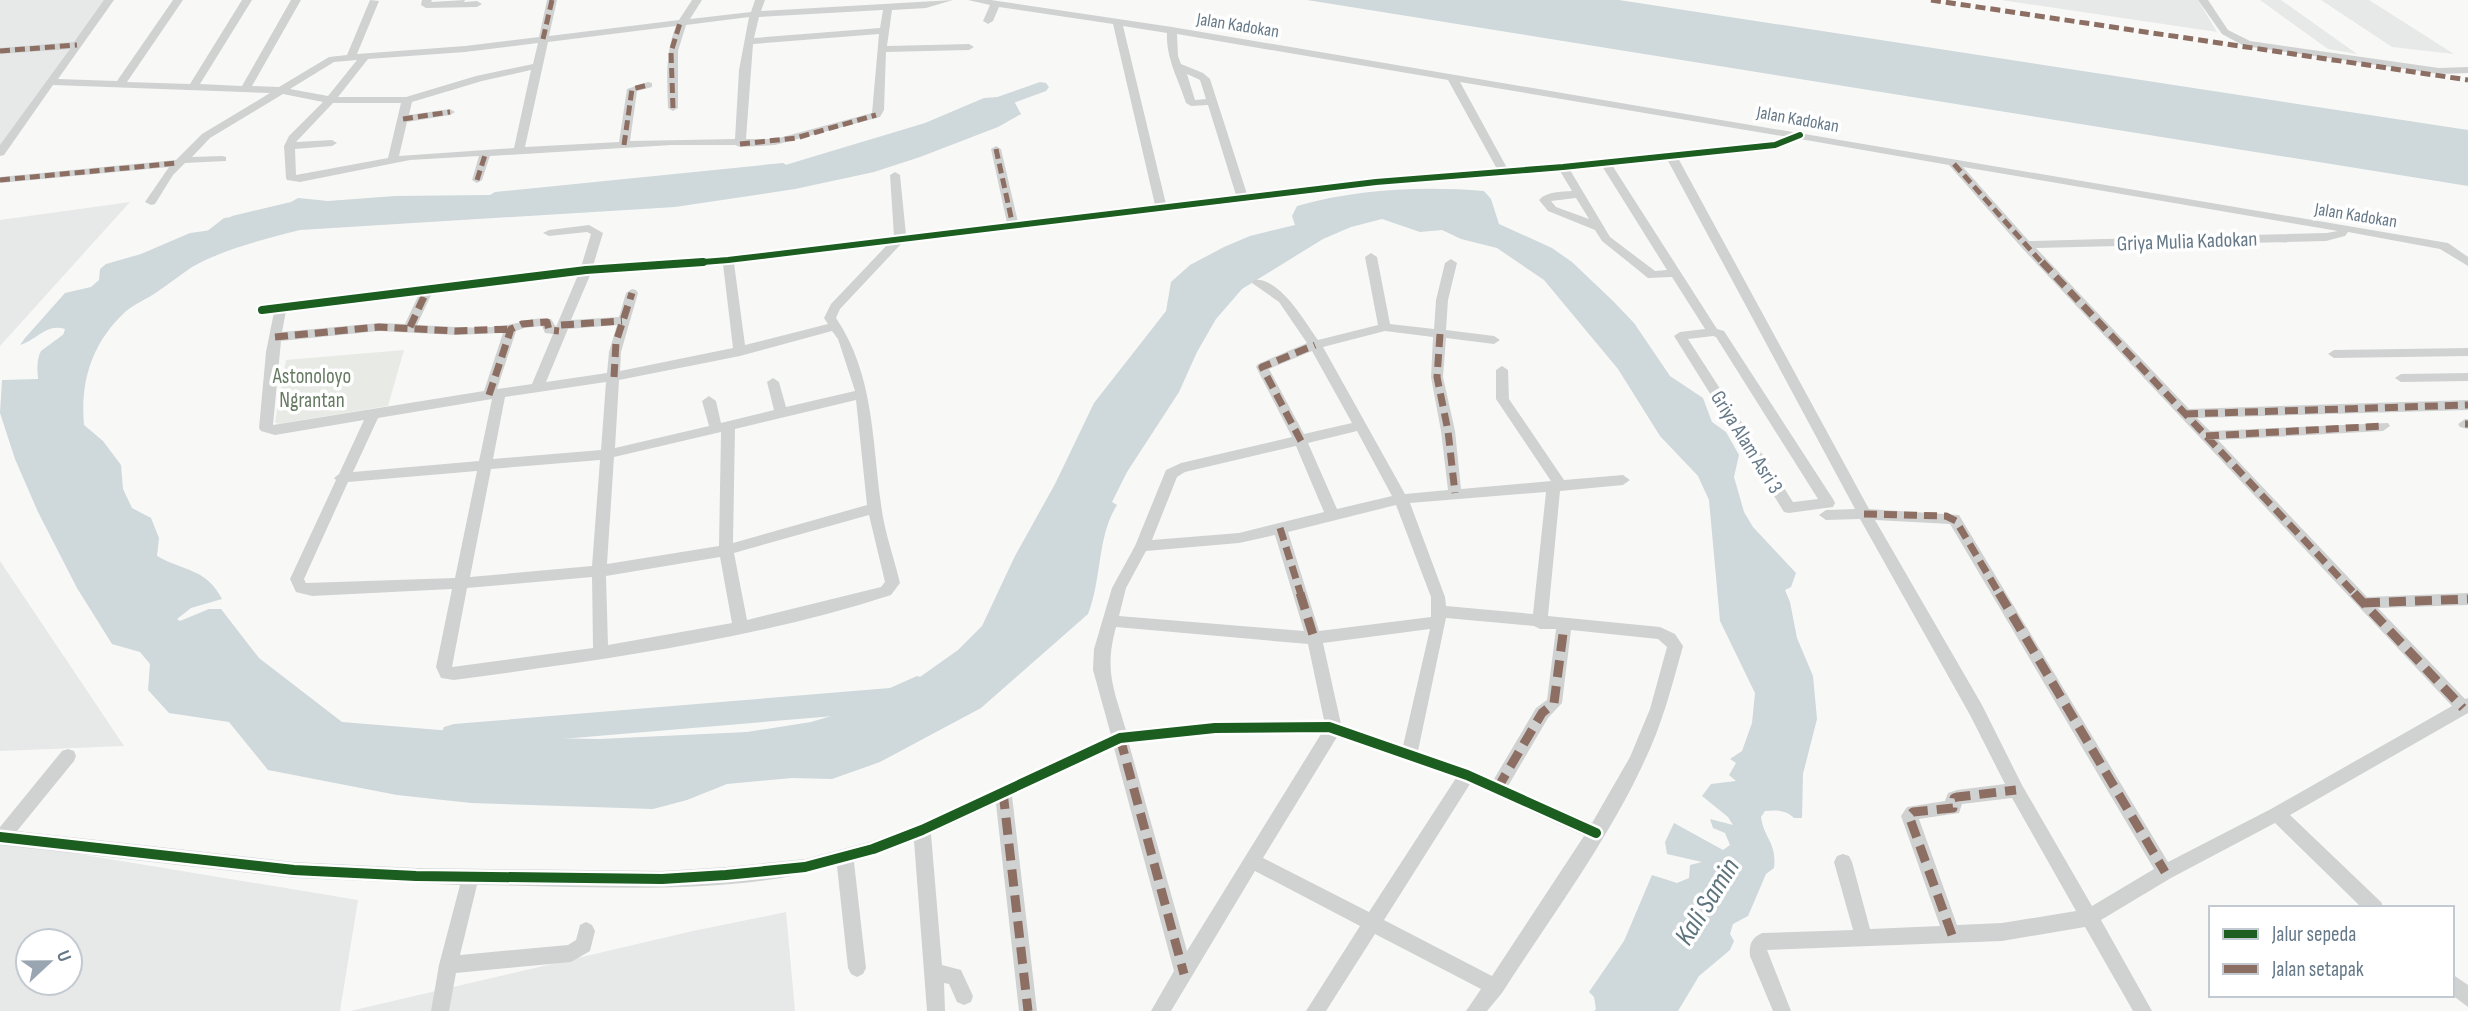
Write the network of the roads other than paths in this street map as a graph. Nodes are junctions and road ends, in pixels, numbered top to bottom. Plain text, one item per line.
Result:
1 (109, 0) edge
2 (178, 0) edge
3 (247, 0) edge
4 (296, 0) edge
5 (427, 0) edge
6 (552, 0) edge
7 (697, 0) edge
8 (760, 0) edge
9 (948, 0) edge
10 (973, 0) edge
11 (2203, 0) edge
12 (374, 1) edge
13 (459, 3) edge
14 (477, 4) dead end
15 (995, 4) junction
16 (888, 6) junction
17 (754, 14) junction
18 (988, 22) dead end
19 (1117, 22) junction
20 (680, 23) junction
21 (1172, 30) junction
22 (884, 31) junction
23 (543, 39) junction
24 (749, 41) junction
25 (77, 45) junction
26 (969, 47) dead end
27 (881, 49) junction
28 (0, 51) edge
29 (366, 55) junction
30 (351, 57) junction
31 (1176, 64) junction
32 (538, 66) junction
33 (2468, 70) edge
34 (1452, 77) junction
35 (51, 82) junction
36 (121, 83) junction
37 (648, 85) dead end
38 (193, 87) junction
39 (245, 89) junction
40 (280, 90) junction
41 (330, 100) junction
42 (407, 100) junction
43 (1213, 102) junction
44 (673, 108) dead end
45 (450, 112) dead end
46 (403, 119) junction
47 (1800, 135) junction
48 (332, 143) dead end
49 (740, 144) junction
50 (289, 145) junction
51 (624, 145) junction
52 (519, 149) junction
53 (996, 149) dead end
54 (486, 152) junction
55 (0, 153) edge
56 (1671, 156) junction
57 (222, 159) dead end
58 (393, 159) junction
59 (180, 161) junction
60 (1605, 163) junction
61 (1954, 164) junction
62 (1563, 167) junction
63 (1503, 170) junction
64 (894, 175) dead end
65 (0, 180) edge
66 (477, 180) dead end
67 (1579, 194) junction
68 (1243, 199) junction
69 (151, 202) dead end
70 (1161, 208) junction
71 (1013, 226) junction
72 (1600, 228) junction
73 (2344, 229) junction
74 (549, 233) dead end
75 (900, 238) junction
76 (2026, 245) junction
77 (1371, 257) dead end
78 (728, 260) junction
79 (2468, 262) edge
80 (1451, 263) dead end
81 (586, 270) junction
82 (1676, 273) junction
83 (1258, 283) dead end
84 (428, 288) junction
85 (632, 293) dead end
86 (281, 307) junction
87 (262, 310) dead end
88 (622, 321) junction
89 (834, 326) junction
90 (410, 327) junction
91 (1385, 327) junction
92 (560, 328) junction
93 (511, 329) junction
94 (1713, 331) junction
95 (1440, 334) junction
96 (275, 337) junction
97 (1494, 340) dead end
98 (1315, 345) junction
99 (740, 352) junction
100 (2468, 352) edge
101 (2334, 354) dead end
102 (1502, 370) dead end
103 (614, 377) junction
104 (2400, 377) dead end
105 (2468, 377) edge
106 (773, 382) dead end
107 (537, 388) junction
108 (494, 394) junction
109 (862, 394) junction
110 (709, 401) dead end
111 (2468, 405) edge
112 (781, 413) junction
113 (373, 414) junction
114 (2185, 414) junction
115 (1360, 426) junction
116 (2383, 426) dead end
117 (722, 428) junction
118 (2206, 436) junction
119 (1301, 441) junction
120 (608, 454) junction
121 (485, 466) junction
122 (341, 478) junction
123 (1623, 480) dead end
124 (1557, 486) junction
125 (1455, 493) junction
126 (1401, 499) junction
127 (874, 508) junction
128 (1826, 514) dead end
129 (1864, 514) junction
130 (1332, 515) junction
131 (1280, 528) junction
132 (1142, 546) junction
133 (726, 550) junction
134 (600, 571) junction
135 (460, 583) junction
136 (2468, 599) edge
137 (2363, 603) junction
138 (1440, 617) junction
139 (1110, 621) junction
140 (1540, 622) junction
141 (1564, 626) junction
142 (741, 629) junction
143 (1314, 638) junction
144 (601, 654) junction
145 (2466, 707) edge
146 (1334, 727) junction
147 (1120, 738) junction
148 (1409, 753) junction
149 (68, 756) dead end
150 (1467, 775) junction
151 (1497, 789) junction
152 (2016, 790) junction
153 (1003, 793) junction
154 (2277, 814) junction
155 (922, 830) junction
156 (1596, 833) junction
157 (1, 837) edge
158 (845, 858) junction
159 (1254, 862) junction
160 (1843, 862) dead end
161 (2165, 872) junction
162 (471, 875) junction
163 (2373, 906) edge
164 (2088, 918) junction
165 (1371, 924) junction
166 (586, 930) dead end
167 (1952, 934) junction
168 (1864, 938) junction
169 (448, 965) junction
170 (857, 968) dead end
171 (934, 973) junction
172 (1184, 974) junction
173 (2454, 984) edge
174 (1495, 987) junction
175 (964, 996) dead end
176 (2468, 998) edge
177 (440, 1011) edge
178 (936, 1011) edge
179 (1028, 1011) edge
180 (1160, 1011) edge
181 (1315, 1011) edge
182 (1475, 1011) edge
183 (1782, 1011) edge
184 (2143, 1011) edge

1 - 25 street
2 - 36 street
3 - 38 street
4 - 39 street
5 - 13 street
6 - 23 street
7 - 20 street
8 - 17 street
9 - 16 street
10 - 15 street, Jalan Kadokan
11 - 33 street
12 - 30 street
13 - 14 street
15 - 18 street
15 - 19 street, Jalan Kadokan
16 - 17 street
16 - 22 street
17 - 20 street
17 - 24 street
19 - 21 street, Jalan Kadokan
19 - 70 street
20 - 23 street
20 - 44 street
21 - 31 street
21 - 34 street, Jalan Kadokan
22 - 24 street
22 - 27 street
23 - 29 street
23 - 32 street
24 - 49 street
25 - 28 street
25 - 35 street
26 - 27 street
27 - 49 street
29 - 30 street
29 - 41 street
30 - 40 street
31 - 43 street
31 - 43 street
32 - 42 street
32 - 52 street
34 - 47 street, Jalan Kadokan
34 - 63 street
35 - 36 street
35 - 55 street
36 - 38 street
37 - 51 street
38 - 39 street
39 - 40 street
40 - 41 street
40 - 59 street
41 - 42 street
41 - 50 street
42 - 46 street
43 - 68 street
45 - 46 street
46 - 58 street
47 - 56 street
47 - 61 street, Jalan Kadokan
48 - 50 street
49 - 51 street
50 - 58 street
51 - 52 street
52 - 54 street
53 - 71 street
54 - 58 street
54 - 66 street
56 - 60 street
56 - 129 street
57 - 59 street
59 - 65 street
59 - 69 street
60 - 62 street
60 - 82 street, Griya Alam Asri 3
61 - 73 street, Jalan Kadokan
61 - 76 street
62 - 63 street
62 - 67 street
63 - 68 street
64 - 75 street
67 - 72 street
67 - 72 street
68 - 70 street
70 - 71 street
71 - 75 street
72 - 82 street
73 - 76 street, Griya Mulia Kadokan
73 - 79 street, Jalan Kadokan
74 - 81 street
75 - 78 street
75 - 89 street
76 - 114 street
77 - 91 street
78 - 81 street
78 - 99 street
80 - 95 street
81 - 84 street
81 - 92 street
82 - 94 street, Griya Alam Asri 3
83 - 98 street
84 - 86 street
84 - 90 street
85 - 88 street
86 - 87 street
86 - 96 street
88 - 92 street
88 - 103 street
89 - 99 street
89 - 109 street
90 - 93 street
90 - 96 street
91 - 95 street
91 - 98 street
92 - 93 street
92 - 107 street
93 - 108 street
94 - 94 street, Griya Alam Asri 3
95 - 97 street
95 - 125 street
96 - 113 street
98 - 115 street
98 - 119 street
99 - 103 street
100 - 101 street
102 - 124 street
103 - 107 street
103 - 120 street
104 - 105 street
106 - 112 street
107 - 108 street
108 - 113 street
108 - 121 street
109 - 112 street
109 - 127 street
110 - 117 street
111 - 114 street
112 - 117 street
113 - 122 street
114 - 118 street
115 - 119 street
115 - 126 street
116 - 118 street
117 - 120 street
117 - 133 street
118 - 137 street
119 - 130 street
119 - 132 street
120 - 121 street
120 - 134 street
121 - 122 street
121 - 135 street
122 - 135 street
123 - 124 street
124 - 125 street
124 - 140 street
125 - 126 street
126 - 130 street
126 - 138 street
127 - 133 street
127 - 142 street
128 - 129 street
129 - 152 street
129 - 161 street
130 - 131 street
131 - 132 street
131 - 143 street
132 - 139 street
133 - 134 street
133 - 142 street
134 - 135 street
134 - 144 street
135 - 144 street
136 - 137 street
137 - 145 street
138 - 140 street
138 - 143 street
138 - 148 street
139 - 143 street
139 - 147 street
140 - 141 street
141 - 151 street
141 - 156 street
142 - 144 street
143 - 146 street
145 - 154 street
146 - 147 street
146 - 148 street
146 - 159 street
147 - 153 street
147 - 172 street
148 - 150 street
149 - 157 street
150 - 151 street
150 - 165 street
151 - 156 street
152 - 164 street
152 - 167 street
153 - 155 street
153 - 179 street
154 - 161 street
154 - 163 street
155 - 158 street
155 - 171 street
156 - 174 street
157 - 162 street
158 - 162 street
158 - 170 street
159 - 165 street
159 - 172 street
160 - 168 street
161 - 164 street
162 - 169 street
164 - 167 street
164 - 184 street
165 - 174 street
165 - 181 street
166 - 169 street
167 - 168 street
168 - 183 street
169 - 177 street
171 - 175 street
171 - 178 street
172 - 180 street
173 - 176 street
174 - 182 street

